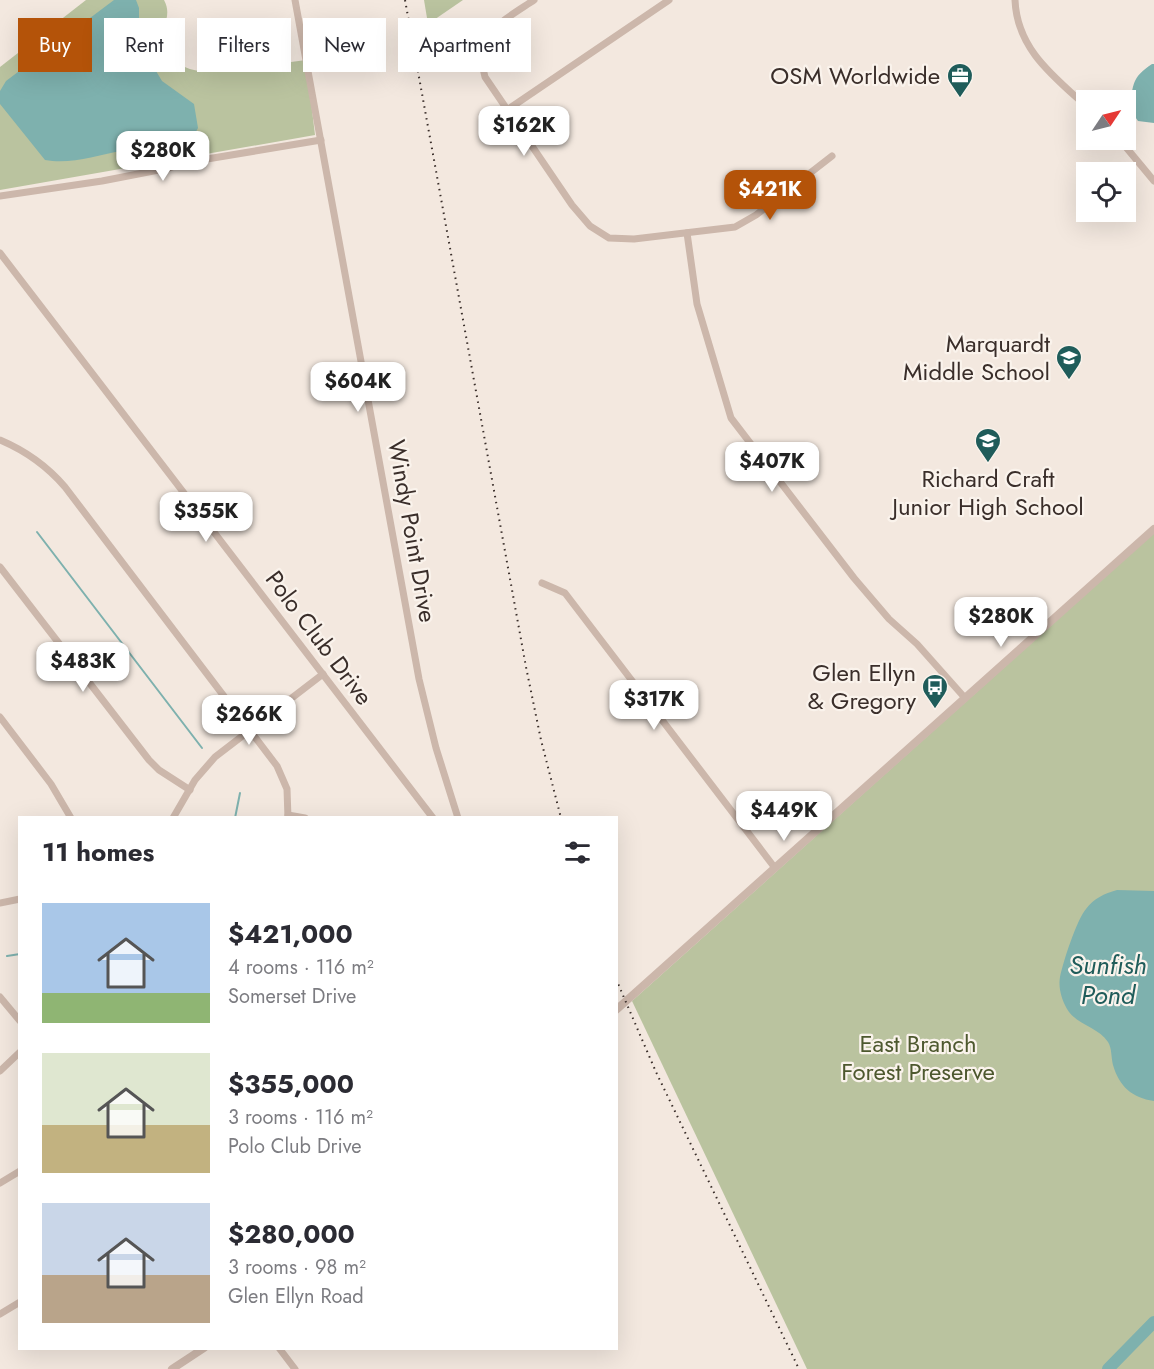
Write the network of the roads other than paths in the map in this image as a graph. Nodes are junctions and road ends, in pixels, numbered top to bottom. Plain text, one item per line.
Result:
1 (295, 0) edge
2 (534, 0) edge
3 (669, 0) edge
4 (1015, 0) edge
5 (1076, 96) edge
6 (507, 110) junction
7 (321, 140) junction
8 (1128, 150) edge
9 (832, 156) dead end
10 (1154, 182) edge
11 (0, 196) edge
12 (687, 233) junction
13 (0, 253) edge
14 (0, 440) edge
15 (1154, 529) edge
16 (0, 567) edge
17 (542, 583) dead end
18 (323, 674) junction
19 (965, 698) junction
20 (0, 717) edge
21 (250, 729) junction
22 (190, 790) junction
23 (70, 816) edge
24 (174, 816) edge
25 (288, 816) edge
26 (430, 816) edge
27 (457, 816) edge
28 (775, 868) junction
29 (18, 899) edge
30 (0, 903) edge
31 (0, 997) edge
32 (618, 1008) edge
33 (18, 1019) edge
34 (18, 1054) edge
35 (0, 1071) edge
36 (18, 1173) edge
37 (0, 1183) edge
38 (18, 1303) edge
39 (0, 1314) edge
40 (201, 1350) edge
41 (280, 1350) edge
42 (172, 1369) edge
43 (294, 1369) edge

1 - 7 street, Windy Point Drive
2 - 6 street
3 - 6 street
4 - 5 street
6 - 12 street
7 - 11 street
7 - 27 street, Windy Point Drive
8 - 10 street
9 - 12 street
12 - 19 street
13 - 18 street, Polo Club Drive
14 - 21 street
15 - 19 street
16 - 22 street
17 - 28 street
18 - 21 street
18 - 26 street, Polo Club Drive
19 - 28 street
20 - 23 street
21 - 22 street
21 - 25 street
22 - 24 street
28 - 32 street
29 - 30 street
31 - 33 street
34 - 35 street
36 - 37 street
38 - 39 street
40 - 42 street
41 - 43 street

